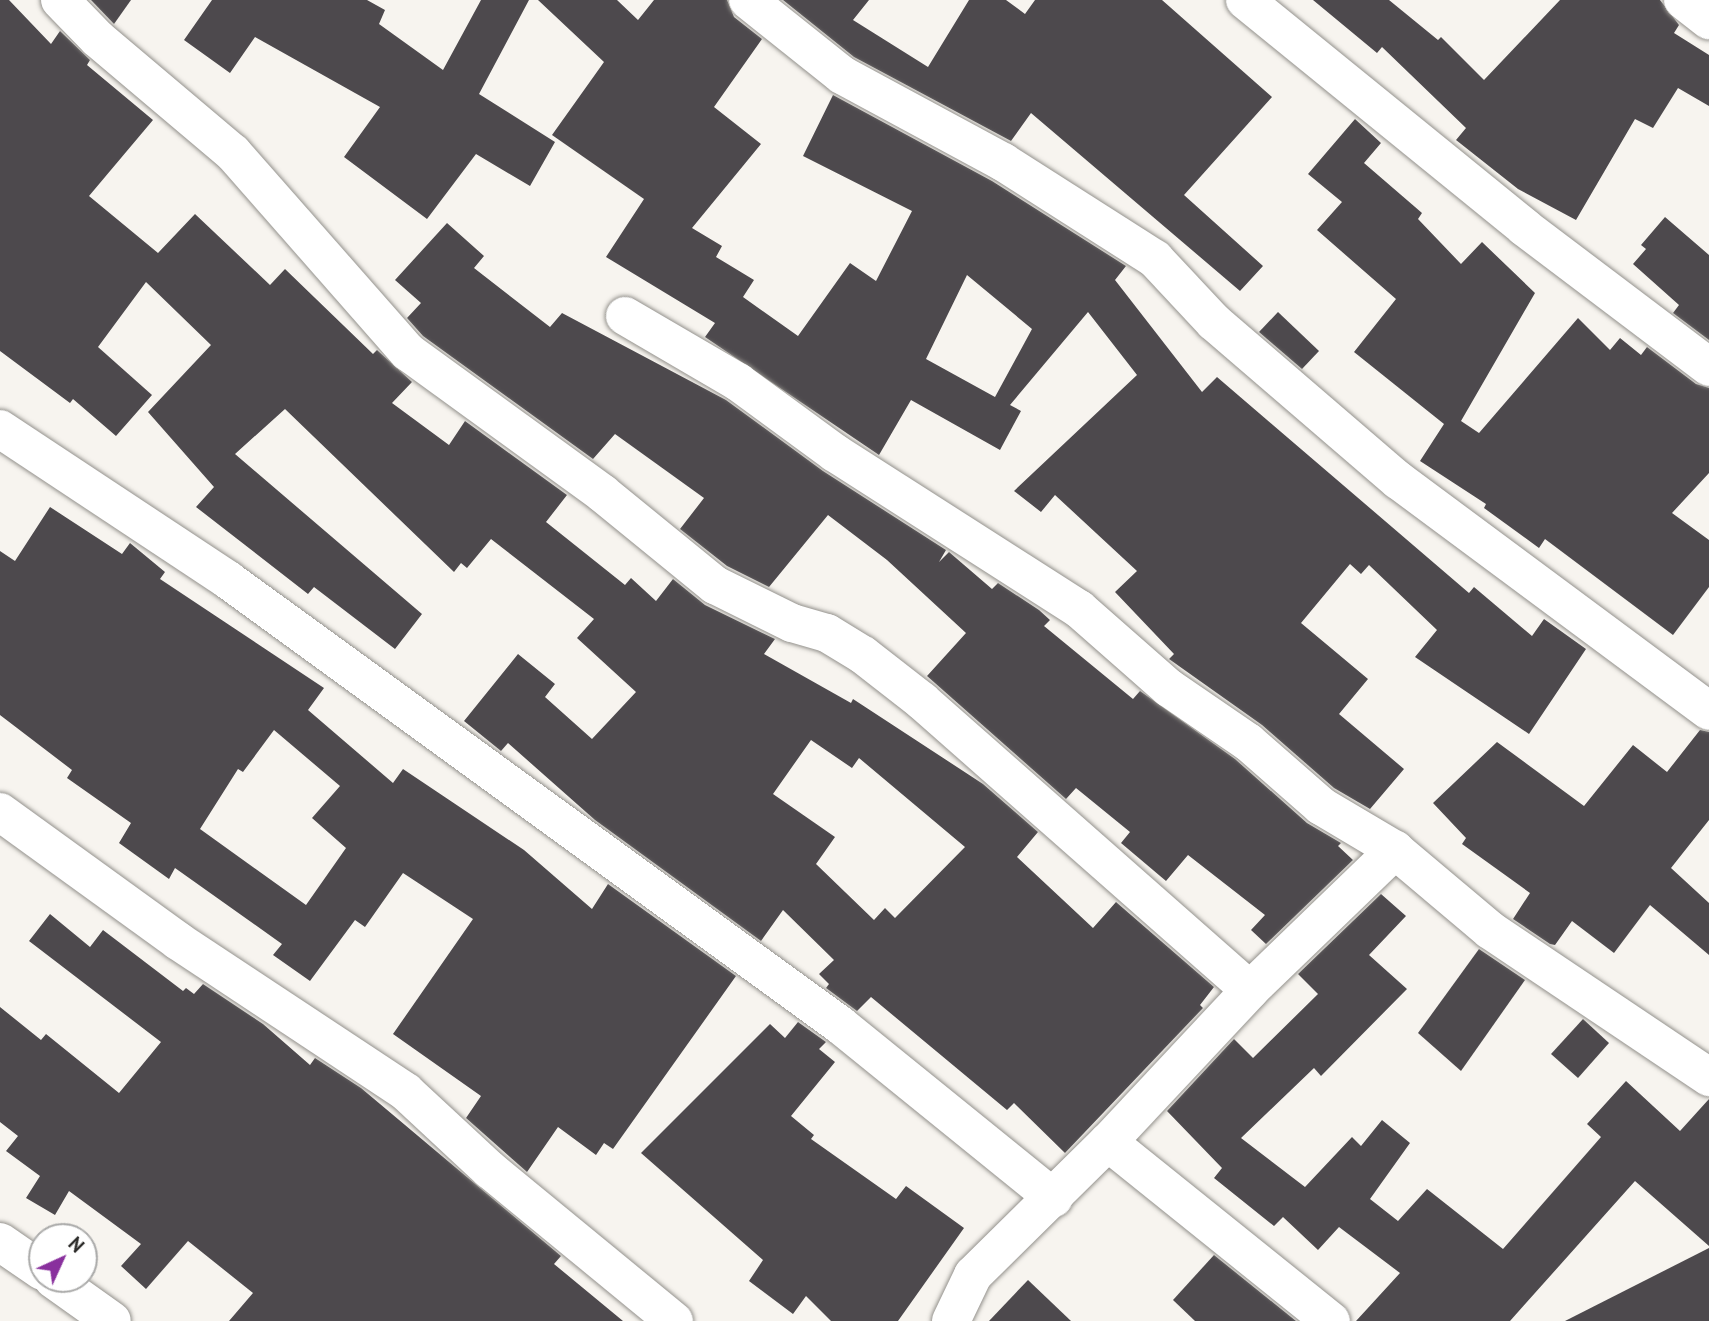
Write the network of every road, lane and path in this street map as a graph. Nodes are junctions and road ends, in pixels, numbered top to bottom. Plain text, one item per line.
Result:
1 (60, 0) edge
2 (748, 0) edge
3 (1245, 0) edge
4 (1683, 0) edge
5 (1709, 20) edge
6 (625, 316) dead end
7 (1709, 367) edge
8 (0, 429) edge
9 (1709, 711) edge
10 (0, 812) edge
11 (1395, 850) junction
12 (1250, 990) junction
13 (1709, 1077) edge
14 (1108, 1142) junction
15 (1054, 1198) junction
16 (0, 1241) edge
17 (28, 1261) edge
18 (73, 1293) edge
19 (112, 1321) edge
20 (674, 1321) edge
21 (951, 1321) edge
22 (1331, 1321) edge

1 - 12 street
2 - 9 street
3 - 7 street
4 - 5 street
6 - 11 street
8 - 15 street
10 - 20 street
11 - 12 street
11 - 13 street
12 - 14 street
14 - 15 street
14 - 22 street
15 - 21 street
16 - 17 street
18 - 19 street

